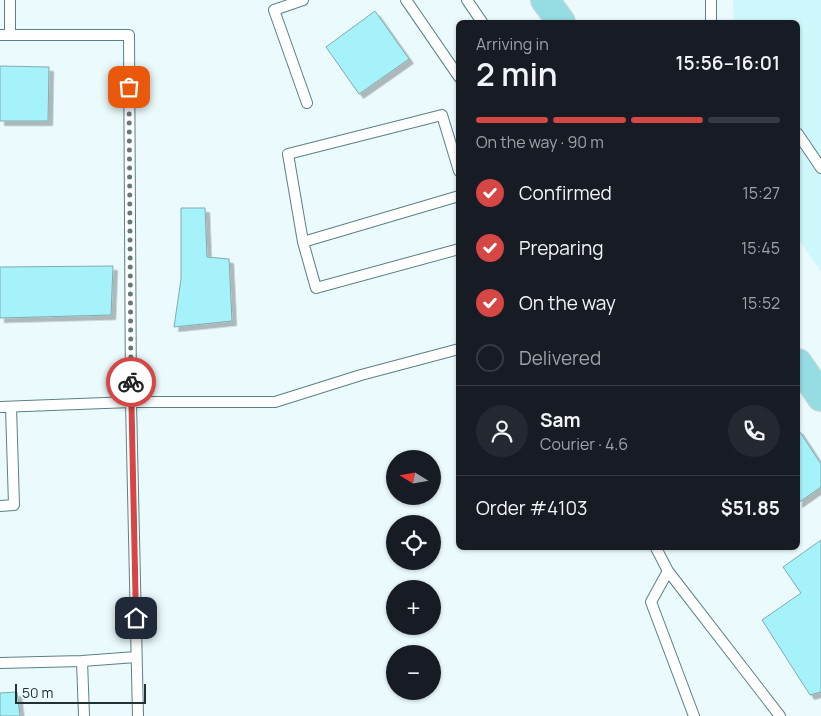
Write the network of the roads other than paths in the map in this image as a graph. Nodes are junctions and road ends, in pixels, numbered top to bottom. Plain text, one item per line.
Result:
1 (10, 0) edge
2 (303, 0) edge
3 (406, 0) edge
4 (467, 0) edge
5 (545, 0) edge
6 (711, 0) edge
7 (481, 20) edge
8 (560, 20) edge
9 (711, 20) edge
10 (5, 35) edge
11 (456, 73) edge
12 (307, 102) dead end
13 (800, 137) edge
14 (456, 161) edge
15 (821, 168) edge
16 (456, 197) edge
17 (303, 242) junction
18 (456, 250) edge
19 (456, 350) edge
20 (800, 366) edge
21 (821, 397) edge
22 (132, 402) junction
23 (11, 406) junction
24 (0, 407) edge
25 (0, 506) edge
26 (657, 550) edge
27 (668, 572) junction
28 (136, 657) junction
29 (82, 661) junction
30 (0, 663) edge
31 (84, 716) edge
32 (138, 716) edge
33 (694, 716) edge
34 (780, 716) edge

1 - 10 lane
2 - 12 lane
3 - 11 lane
4 - 7 lane
5 - 8 main road
6 - 9 lane
10 - 22 lane
13 - 15 lane
14 - 17 lane
16 - 17 lane
17 - 18 lane
19 - 22 lane
20 - 21 main road
22 - 23 lane
22 - 28 lane
23 - 24 lane
23 - 25 lane
26 - 27 lane
27 - 33 lane
27 - 34 lane
28 - 29 lane
28 - 32 lane
29 - 30 lane
29 - 31 lane

